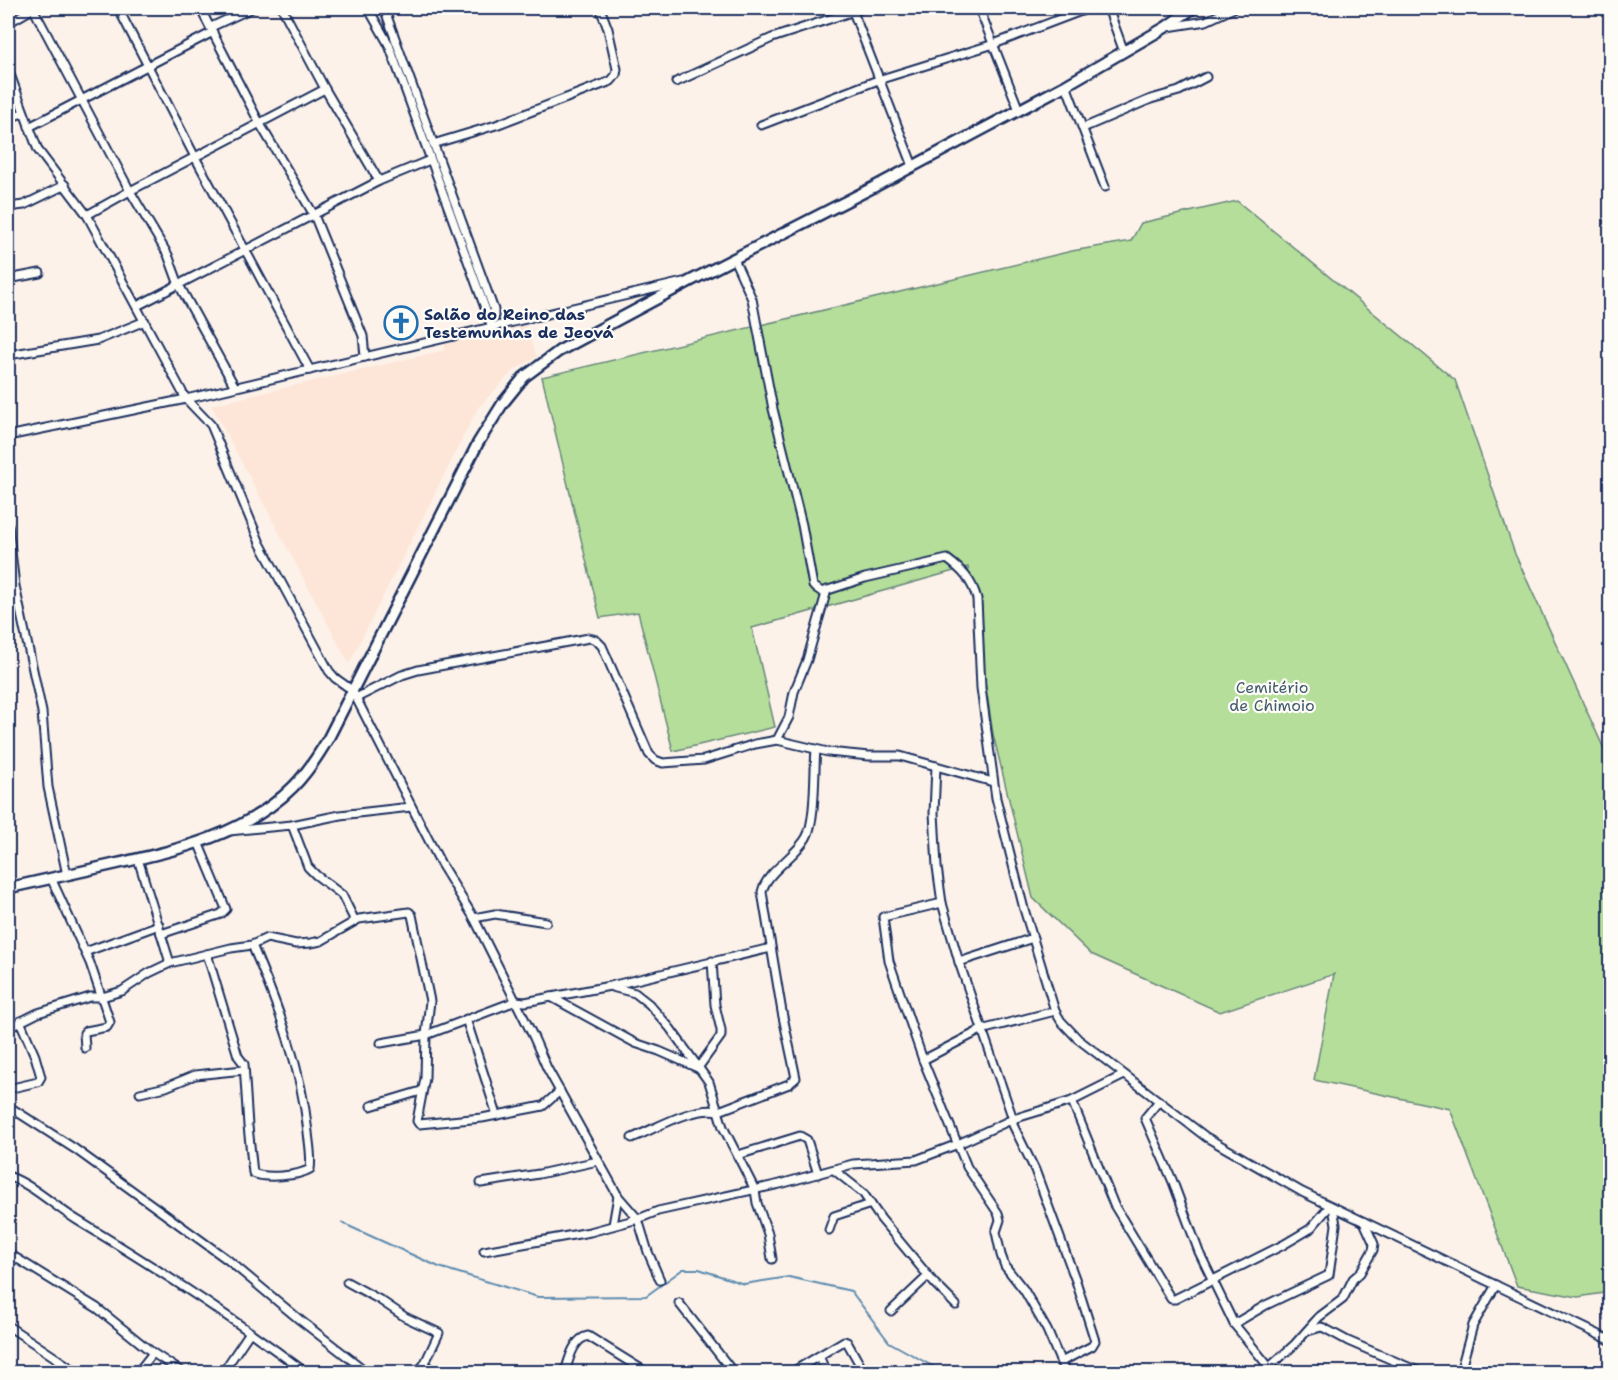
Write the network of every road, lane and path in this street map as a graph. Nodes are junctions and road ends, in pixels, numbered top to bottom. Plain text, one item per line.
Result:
1 (34, 8) edge
2 (118, 8) edge
3 (200, 8) edge
4 (252, 8) edge
5 (282, 8) edge
6 (368, 8) edge
7 (384, 8) edge
8 (600, 8) edge
9 (863, 8) edge
10 (979, 8) edge
11 (1089, 8) edge
12 (1108, 8) edge
13 (1193, 8) edge
14 (1234, 8) edge
15 (852, 9) edge
16 (8, 24) edge
17 (1166, 27) junction
18 (212, 29) junction
19 (994, 44) junction
20 (1124, 52) junction
21 (148, 66) junction
22 (8, 69) edge
23 (1206, 77) dead end
24 (878, 80) junction
25 (676, 82) dead end
26 (1066, 85) junction
27 (325, 89) junction
28 (82, 99) junction
29 (1019, 110) junction
30 (23, 113) junction
31 (8, 118) edge
32 (260, 124) junction
33 (761, 126) dead end
34 (28, 127) junction
35 (1083, 128) junction
36 (433, 144) junction
37 (195, 157) junction
38 (430, 160) junction
39 (913, 166) junction
40 (379, 181) junction
41 (65, 185) junction
42 (1106, 188) dead end
43 (130, 191) junction
44 (8, 207) edge
45 (87, 215) junction
46 (314, 215) junction
47 (244, 250) junction
48 (734, 259) junction
49 (40, 273) dead end
50 (8, 279) edge
51 (692, 280) junction
52 (179, 285) junction
53 (137, 306) junction
54 (145, 321) junction
55 (491, 325) junction
56 (8, 355) edge
57 (365, 357) junction
58 (310, 370) junction
59 (235, 387) junction
60 (186, 399) junction
61 (8, 436) edge
62 (8, 525) edge
63 (827, 590) junction
64 (354, 694) junction
65 (777, 740) junction
66 (816, 749) junction
67 (936, 766) junction
68 (993, 782) junction
69 (411, 807) junction
70 (292, 825) junction
71 (229, 831) junction
72 (198, 842) junction
73 (138, 859) junction
74 (67, 875) junction
75 (51, 879) junction
76 (8, 888) edge
77 (942, 903) junction
78 (474, 918) junction
79 (355, 921) junction
80 (546, 922) dead end
81 (159, 925) junction
82 (161, 934) junction
83 (1033, 938) junction
84 (252, 945) junction
85 (771, 948) junction
86 (85, 952) junction
87 (207, 954) junction
88 (712, 961) junction
89 (959, 962) junction
90 (170, 963) junction
91 (610, 986) junction
92 (102, 997) junction
93 (550, 997) junction
94 (516, 1001) junction
95 (1055, 1011) junction
96 (466, 1020) junction
97 (20, 1021) junction
98 (8, 1028) edge
99 (981, 1030) junction
100 (426, 1035) junction
101 (381, 1043) dead end
102 (85, 1048) dead end
103 (923, 1060) junction
104 (698, 1068) junction
105 (244, 1070) junction
106 (1124, 1075) junction
107 (8, 1089) edge
108 (421, 1091) junction
109 (560, 1091) junction
110 (140, 1093) dead end
111 (1072, 1101) junction
112 (1159, 1101) junction
113 (8, 1106) edge
114 (371, 1106) dead end
115 (719, 1111) junction
116 (497, 1115) junction
117 (1013, 1119) junction
118 (632, 1138) dead end
119 (958, 1144) junction
120 (738, 1155) junction
121 (598, 1161) junction
122 (834, 1170) junction
123 (818, 1174) junction
124 (8, 1176) edge
125 (481, 1183) dead end
126 (755, 1190) junction
127 (618, 1196) junction
128 (871, 1204) junction
129 (1331, 1207) junction
130 (638, 1219) junction
131 (1364, 1222) junction
132 (613, 1225) junction
133 (829, 1230) dead end
134 (484, 1251) dead end
135 (8, 1253) edge
136 (772, 1259) dead end
137 (928, 1276) junction
138 (660, 1280) dead end
139 (1212, 1280) junction
140 (347, 1282) dead end
141 (1496, 1285) junction
142 (679, 1303) dead end
143 (956, 1305) dead end
144 (891, 1311) dead end
145 (1234, 1324) junction
146 (8, 1326) edge
147 (1306, 1331) junction
148 (250, 1332) junction
149 (1611, 1340) edge
150 (153, 1353) junction
151 (819, 1356) junction
152 (1061, 1362) junction
153 (424, 1365) junction
154 (1269, 1371) edge
155 (77, 1372) edge
156 (138, 1372) edge
157 (182, 1372) edge
158 (223, 1372) edge
159 (305, 1372) edge
160 (367, 1372) edge
161 (417, 1372) edge
162 (436, 1372) edge
163 (565, 1372) edge
164 (646, 1372) edge
165 (733, 1372) edge
166 (792, 1372) edge
167 (826, 1372) edge
168 (864, 1372) edge
169 (1065, 1372) edge
170 (1420, 1372) edge
171 (1460, 1372) edge

1 - 16 street
1 - 28 street
2 - 21 street
3 - 18 street
4 - 18 street
5 - 27 street
6 - 38 street
7 - 36 street
8 - 36 street
9 - 15 street
10 - 19 street
11 - 19 street
12 - 20 street
13 - 17 street
14 - 17 street
15 - 24 street
15 - 25 street
17 - 20 street
18 - 21 street
18 - 32 street
19 - 24 street
19 - 29 street
20 - 26 street
21 - 28 street
21 - 37 street
22 - 30 street
23 - 35 street
24 - 33 street
24 - 39 street
26 - 29 street
26 - 35 street
27 - 32 street
27 - 40 street
28 - 34 street
28 - 43 street
29 - 39 street
30 - 31 street
30 - 34 street
32 - 37 street
32 - 46 street
34 - 41 street
35 - 42 street
36 - 55 street
37 - 43 street
37 - 47 street
38 - 40 street
38 - 55 street
39 - 48 street
40 - 46 street
41 - 44 street
41 - 45 street
43 - 45 street
43 - 52 street
45 - 53 street
46 - 47 street
46 - 57 street
47 - 52 street
47 - 58 street
48 - 51 street
48 - 63 street
49 - 50 street
51 - 55 street
51 - 64 street
52 - 53 street
52 - 59 street
53 - 54 street
54 - 56 street
54 - 60 street
55 - 57 street
57 - 58 street
58 - 59 street
59 - 60 street
60 - 61 street
60 - 64 street
62 - 74 street
63 - 65 street
63 - 68 street
64 - 65 street
64 - 69 street
64 - 71 street
65 - 66 street
66 - 67 street
66 - 85 street
67 - 68 street
67 - 77 street
68 - 83 street
69 - 70 street
69 - 78 street
70 - 71 street
70 - 79 street
71 - 72 street
72 - 73 street
72 - 82 street
73 - 74 street
73 - 81 street
74 - 75 street
75 - 76 street
75 - 86 street
77 - 89 street
77 - 103 street
78 - 80 street
78 - 94 street
79 - 84 street
79 - 100 street
81 - 82 street
81 - 86 street
82 - 90 street
83 - 89 street
83 - 95 street
84 - 87 street
84 - 105 street
85 - 88 street
85 - 115 street
86 - 92 street
87 - 90 street
87 - 105 street
88 - 91 street
88 - 104 street
89 - 99 street
90 - 92 street
91 - 93 street
91 - 104 street
92 - 97 street
92 - 102 street
93 - 94 street
93 - 104 street
94 - 96 street
94 - 109 street
95 - 99 street
95 - 106 street
96 - 100 street
96 - 116 street
97 - 98 street
97 - 107 street
99 - 103 street
99 - 117 street
100 - 101 street
100 - 108 street
103 - 119 street
104 - 115 street
105 - 110 street
106 - 111 street
106 - 112 street
108 - 114 street
108 - 116 street
109 - 116 street
109 - 121 street
111 - 117 street
111 - 139 street
112 - 129 street
112 - 139 street
113 - 160 street
115 - 118 street
115 - 120 street
117 - 119 street
117 - 152 street
119 - 122 street
119 - 152 street
120 - 123 street
120 - 126 street
121 - 125 street
121 - 127 street
122 - 123 street
122 - 128 street
123 - 126 street
124 - 148 street
126 - 130 street
126 - 136 street
127 - 130 street
127 - 132 street
128 - 133 street
128 - 137 street
129 - 131 street
129 - 139 street
129 - 145 street
130 - 132 street
130 - 138 street
131 - 141 street
131 - 147 street
132 - 134 street
135 - 150 street
137 - 143 street
137 - 144 street
139 - 145 street
140 - 153 street
141 - 149 street
141 - 171 street
142 - 165 street
145 - 154 street
146 - 155 street
147 - 154 street
147 - 170 street
148 - 158 street
148 - 159 street
150 - 156 street
150 - 157 street
151 - 166 street
151 - 167 street
151 - 168 street
152 - 169 street
153 - 161 street
153 - 162 street
163 - 164 street

